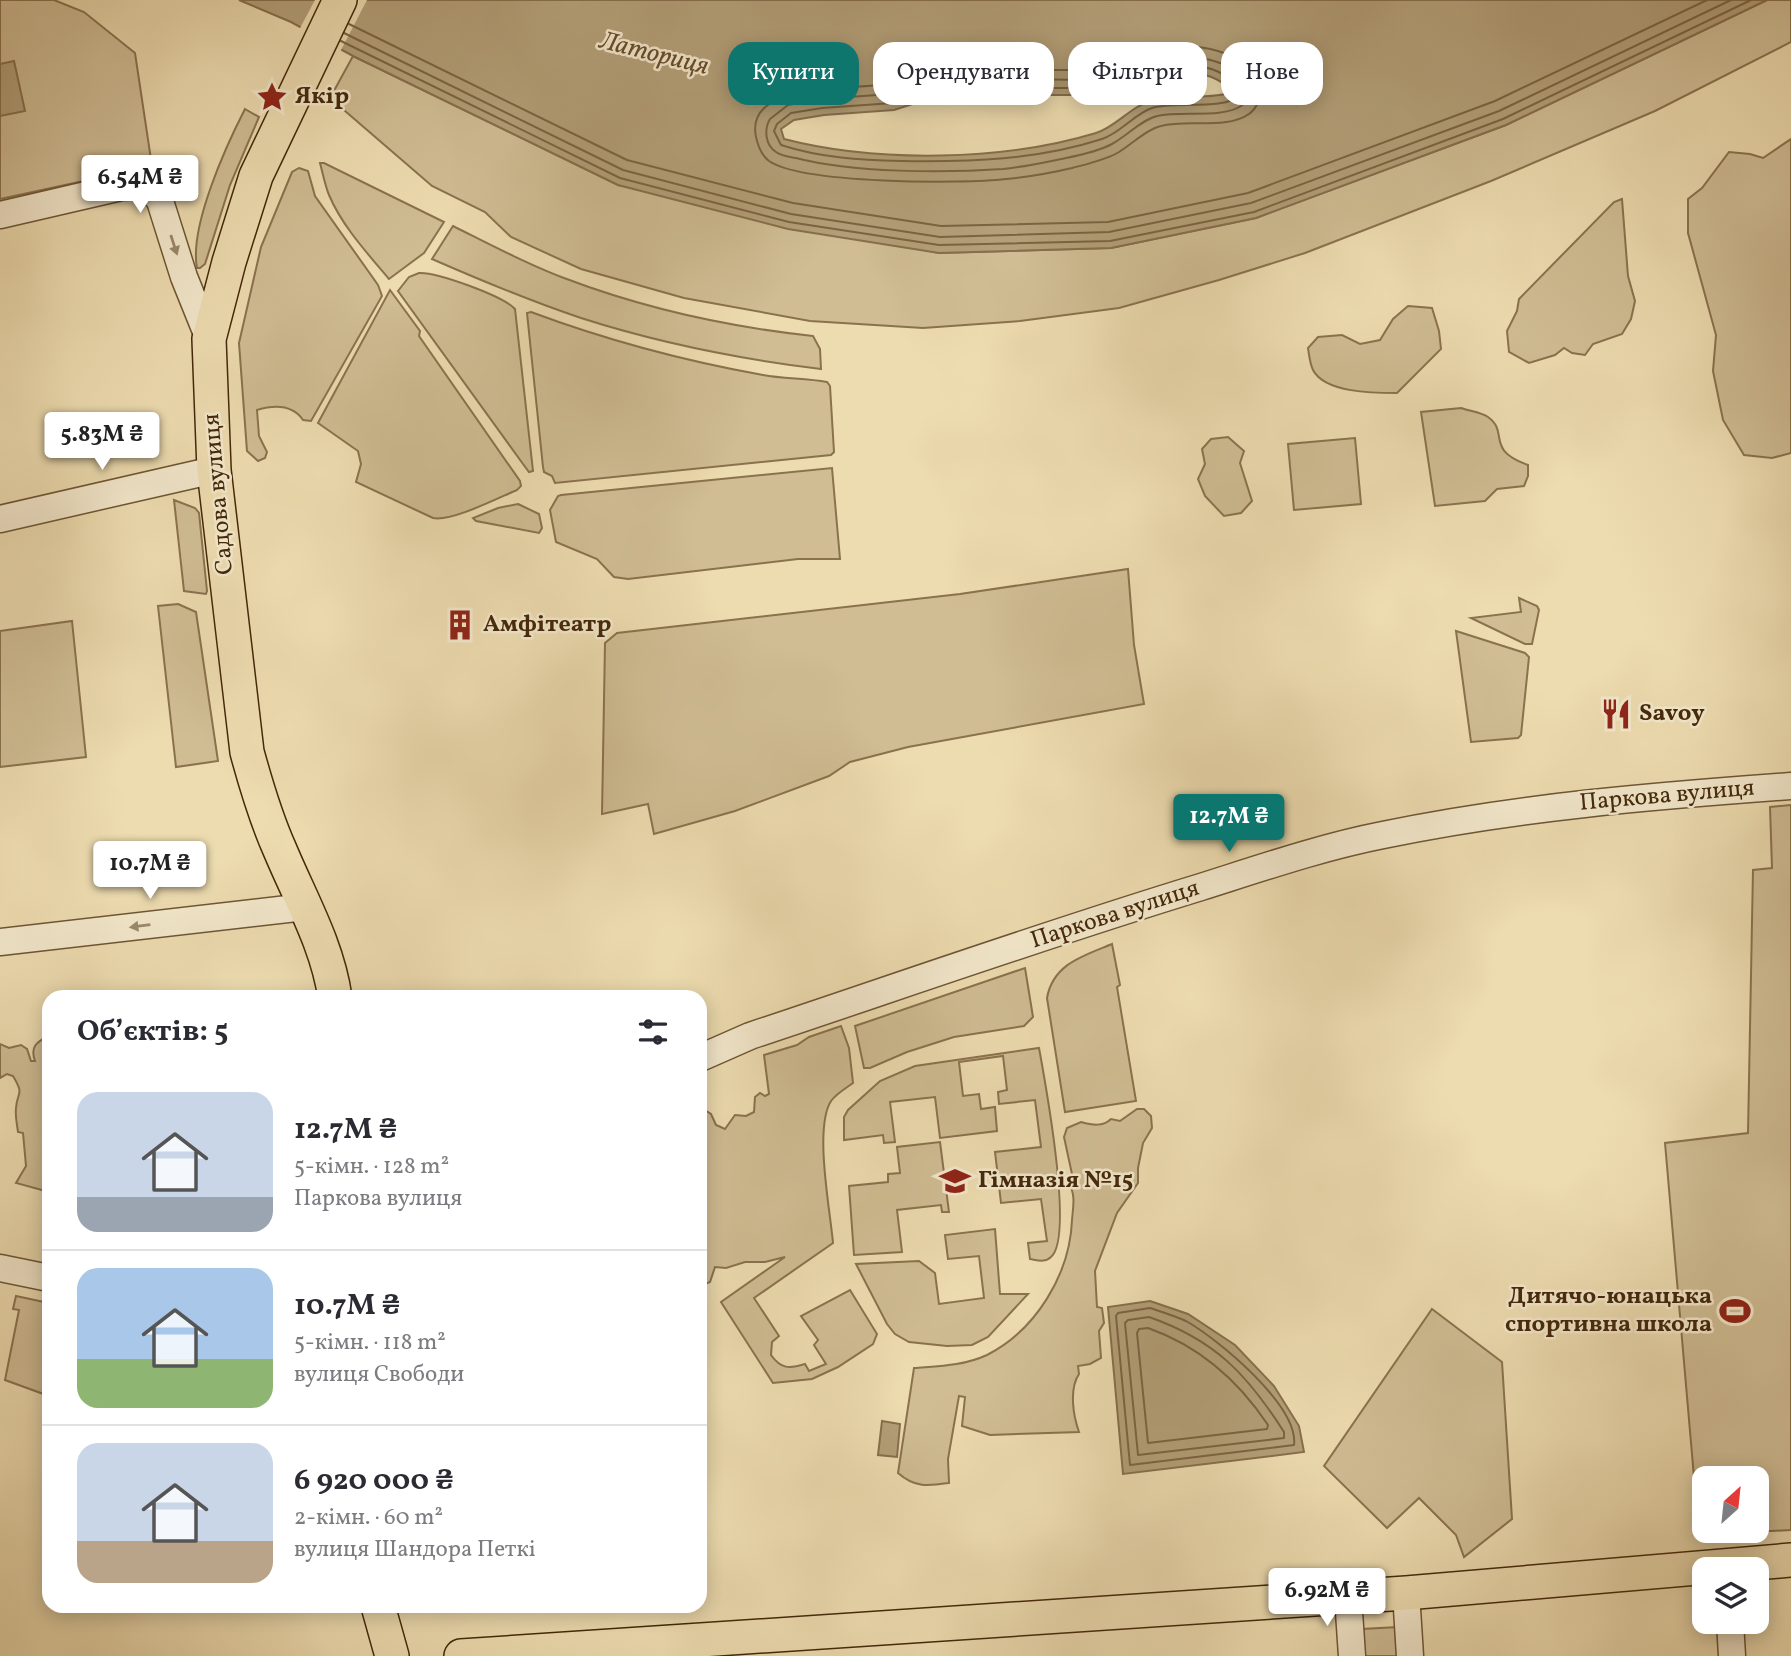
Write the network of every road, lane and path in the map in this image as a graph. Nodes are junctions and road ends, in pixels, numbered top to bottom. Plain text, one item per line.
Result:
1 (340, 0) edge
2 (0, 215) edge
3 (209, 339) junction
4 (214, 470) junction
5 (0, 519) edge
6 (1791, 786) edge
7 (305, 907) junction
8 (0, 942) edge
9 (334, 990) edge
10 (707, 1055) edge
11 (0, 1268) edge
12 (42, 1277) edge
13 (1791, 1560) edge
14 (1769, 1562) edge
15 (1692, 1570) edge
16 (1406, 1593) junction
17 (1348, 1597) junction
18 (379, 1613) edge
19 (1731, 1634) edge
20 (392, 1656) edge
21 (461, 1656) edge
22 (1352, 1656) edge
23 (1410, 1656) edge
24 (1732, 1656) edge

1 - 3 main road, Садова вулиця
2 -> 3 street
3 - 4 main road, Садова вулиця
4 - 5 street
4 - 7 main road, Садова вулиця
6 - 10 street, Паркова вулиця
7 -> 8 street
7 - 9 main road, Садова вулиця
11 - 12 street
13 - 14 main road
15 - 16 main road
16 - 17 main road
16 - 23 street
17 - 21 main road
17 - 22 street
18 - 20 main road
19 - 24 street

